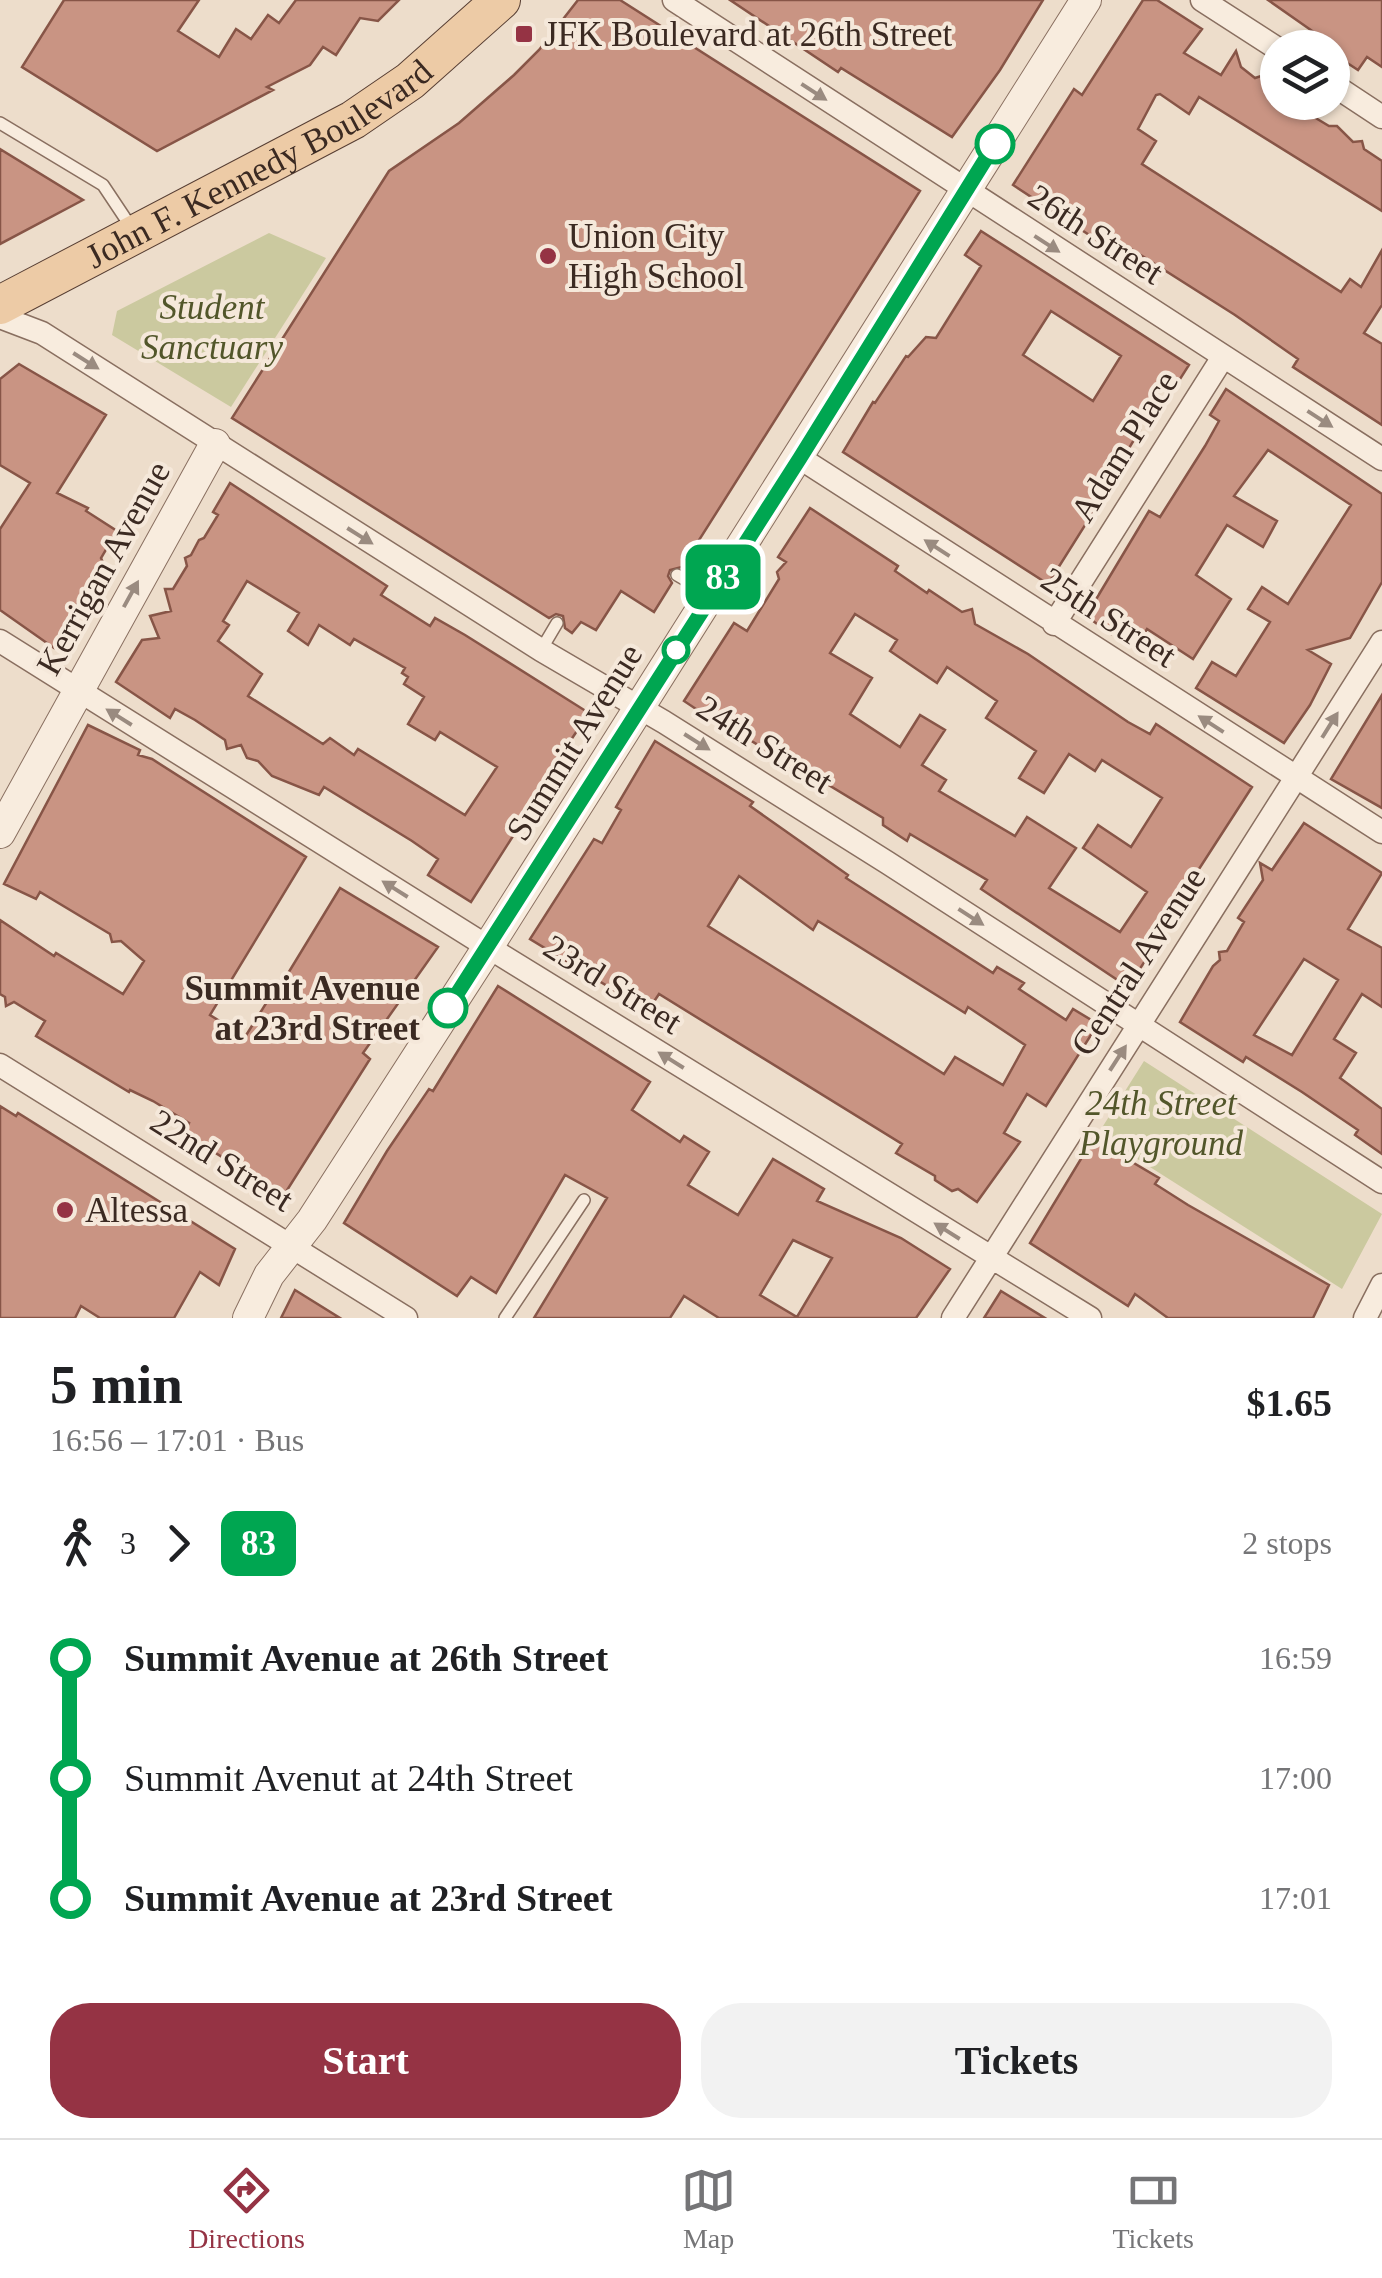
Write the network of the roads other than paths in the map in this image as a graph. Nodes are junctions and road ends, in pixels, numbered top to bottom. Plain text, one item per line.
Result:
1 (501, 0) edge
2 (674, 0) edge
3 (1086, 0) edge
4 (1202, 0) edge
5 (1260, 37) edge
6 (1350, 96) edge
7 (1382, 116) edge
8 (0, 123) edge
9 (965, 190) junction
10 (136, 235) junction
11 (0, 305) edge
12 (0, 317) edge
13 (1223, 357) junction
14 (215, 444) junction
15 (800, 458) junction
16 (1382, 459) edge
17 (677, 575) dead end
18 (711, 595) junction
19 (557, 623) dead end
20 (1054, 624) junction
21 (0, 641) edge
22 (1382, 642) edge
23 (541, 650) junction
24 (78, 690) junction
25 (639, 709) junction
26 (1295, 778) junction
27 (1382, 832) edge
28 (0, 833) edge
29 (488, 948) junction
30 (1138, 1026) junction
31 (0, 1065) edge
32 (1382, 1182) edge
33 (584, 1200) dead end
34 (292, 1244) junction
35 (991, 1258) junction
36 (1382, 1285) edge
37 (248, 1318) edge
38 (406, 1318) edge
39 (505, 1318) edge
40 (953, 1318) edge
41 (1090, 1318) edge
42 (1365, 1318) edge

1 - 10 main road, John F. Kennedy Boulevard
2 -> 9 street, 26th Street
3 - 9 street, Summit Avenue
4 - 5 street
6 - 7 street
8 - 10 lane
9 -> 13 street, 26th Street
9 - 15 street, Summit Avenue
10 - 11 main road, John F. Kennedy Boulevard
12 -> 14 street, 24th Street
13 -> 16 street, 26th Street
13 - 20 street, Adam Place
14 -> 23 street, 24th Street
24 -> 14 street, Kerrigan Avenue
15 - 18 street, Summit Avenue
20 -> 15 street, 25th Street
17 - 18 lane
18 - 25 street, Summit Avenue
19 - 23 lane
26 -> 20 street, 25th Street
21 - 24 street, 23rd Street
26 -> 22 street, Central Avenue
23 - 25 street, 24th Street
24 - 28 street, Kerrigan Avenue
29 -> 24 street, 23rd Street
25 - 29 street, Summit Avenue
25 -> 30 street, 24th Street
26 - 27 street, 25th Street
26 - 30 street, Central Avenue
29 - 34 street, Summit Avenue
35 -> 29 street, 23rd Street
30 - 32 street, 24th Street
35 -> 30 street, Central Avenue
31 - 34 street, 22nd Street
33 - 39 lane
34 - 37 street, Summit Avenue
34 - 38 street, 22nd Street
35 - 40 street, Central Avenue
35 - 41 street, 23rd Street
36 - 42 street

